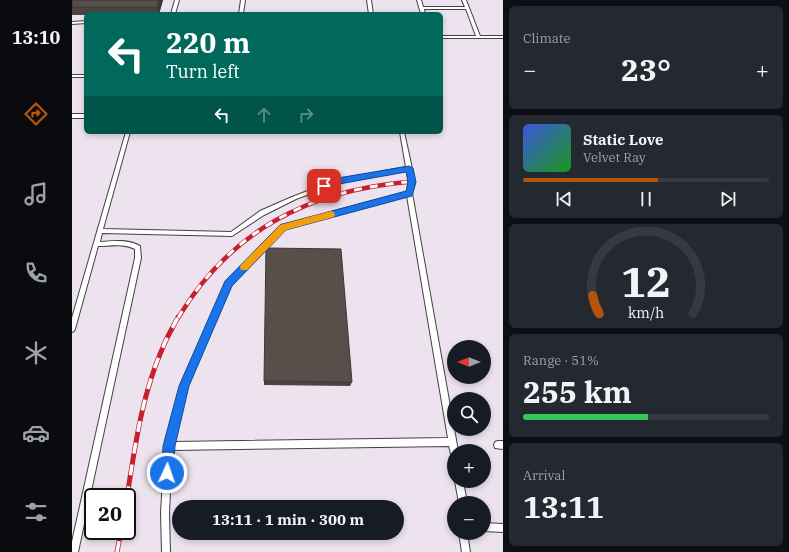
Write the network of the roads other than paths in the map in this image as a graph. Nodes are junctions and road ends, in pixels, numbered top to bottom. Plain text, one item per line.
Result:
1 (178, 0) edge
2 (243, 0) edge
3 (369, 0) edge
4 (419, 0) edge
5 (464, 0) edge
6 (421, 8) junction
7 (467, 8) junction
8 (175, 12) edge
9 (241, 12) edge
10 (371, 12) edge
11 (422, 12) edge
12 (84, 22) edge
13 (72, 23) edge
14 (443, 37) edge
15 (478, 37) junction
16 (503, 37) edge
17 (72, 76) edge
18 (84, 76) edge
19 (72, 116) edge
20 (84, 116) edge
21 (127, 134) edge
22 (402, 134) edge
23 (409, 168) junction
24 (409, 194) junction
25 (100, 231) junction
26 (96, 244) junction
27 (72, 329) edge
28 (453, 442) joint
29 (169, 446) junction
30 (491, 527) edge
31 (503, 528) edge
32 (464, 540) edge
33 (74, 552) edge
34 (166, 552) edge
35 (466, 552) edge

1 - 8 lane
2 - 9 lane
3 - 10 lane
4 - 6 lane
5 - 7 lane
6 - 7 lane
6 - 11 lane
7 - 15 lane
12 - 13 lane
14 - 15 lane
15 - 16 lane
17 - 18 lane
19 - 20 lane
21 - 25 lane
22 - 23 lane
23 - 24 lane
23 - 25 lane
24 - 28 lane
24 - 29 lane
25 - 26 lane
26 - 27 lane
26 - 33 lane
28 - 29 lane
29 - 34 lane
30 - 31 lane
32 - 35 lane

